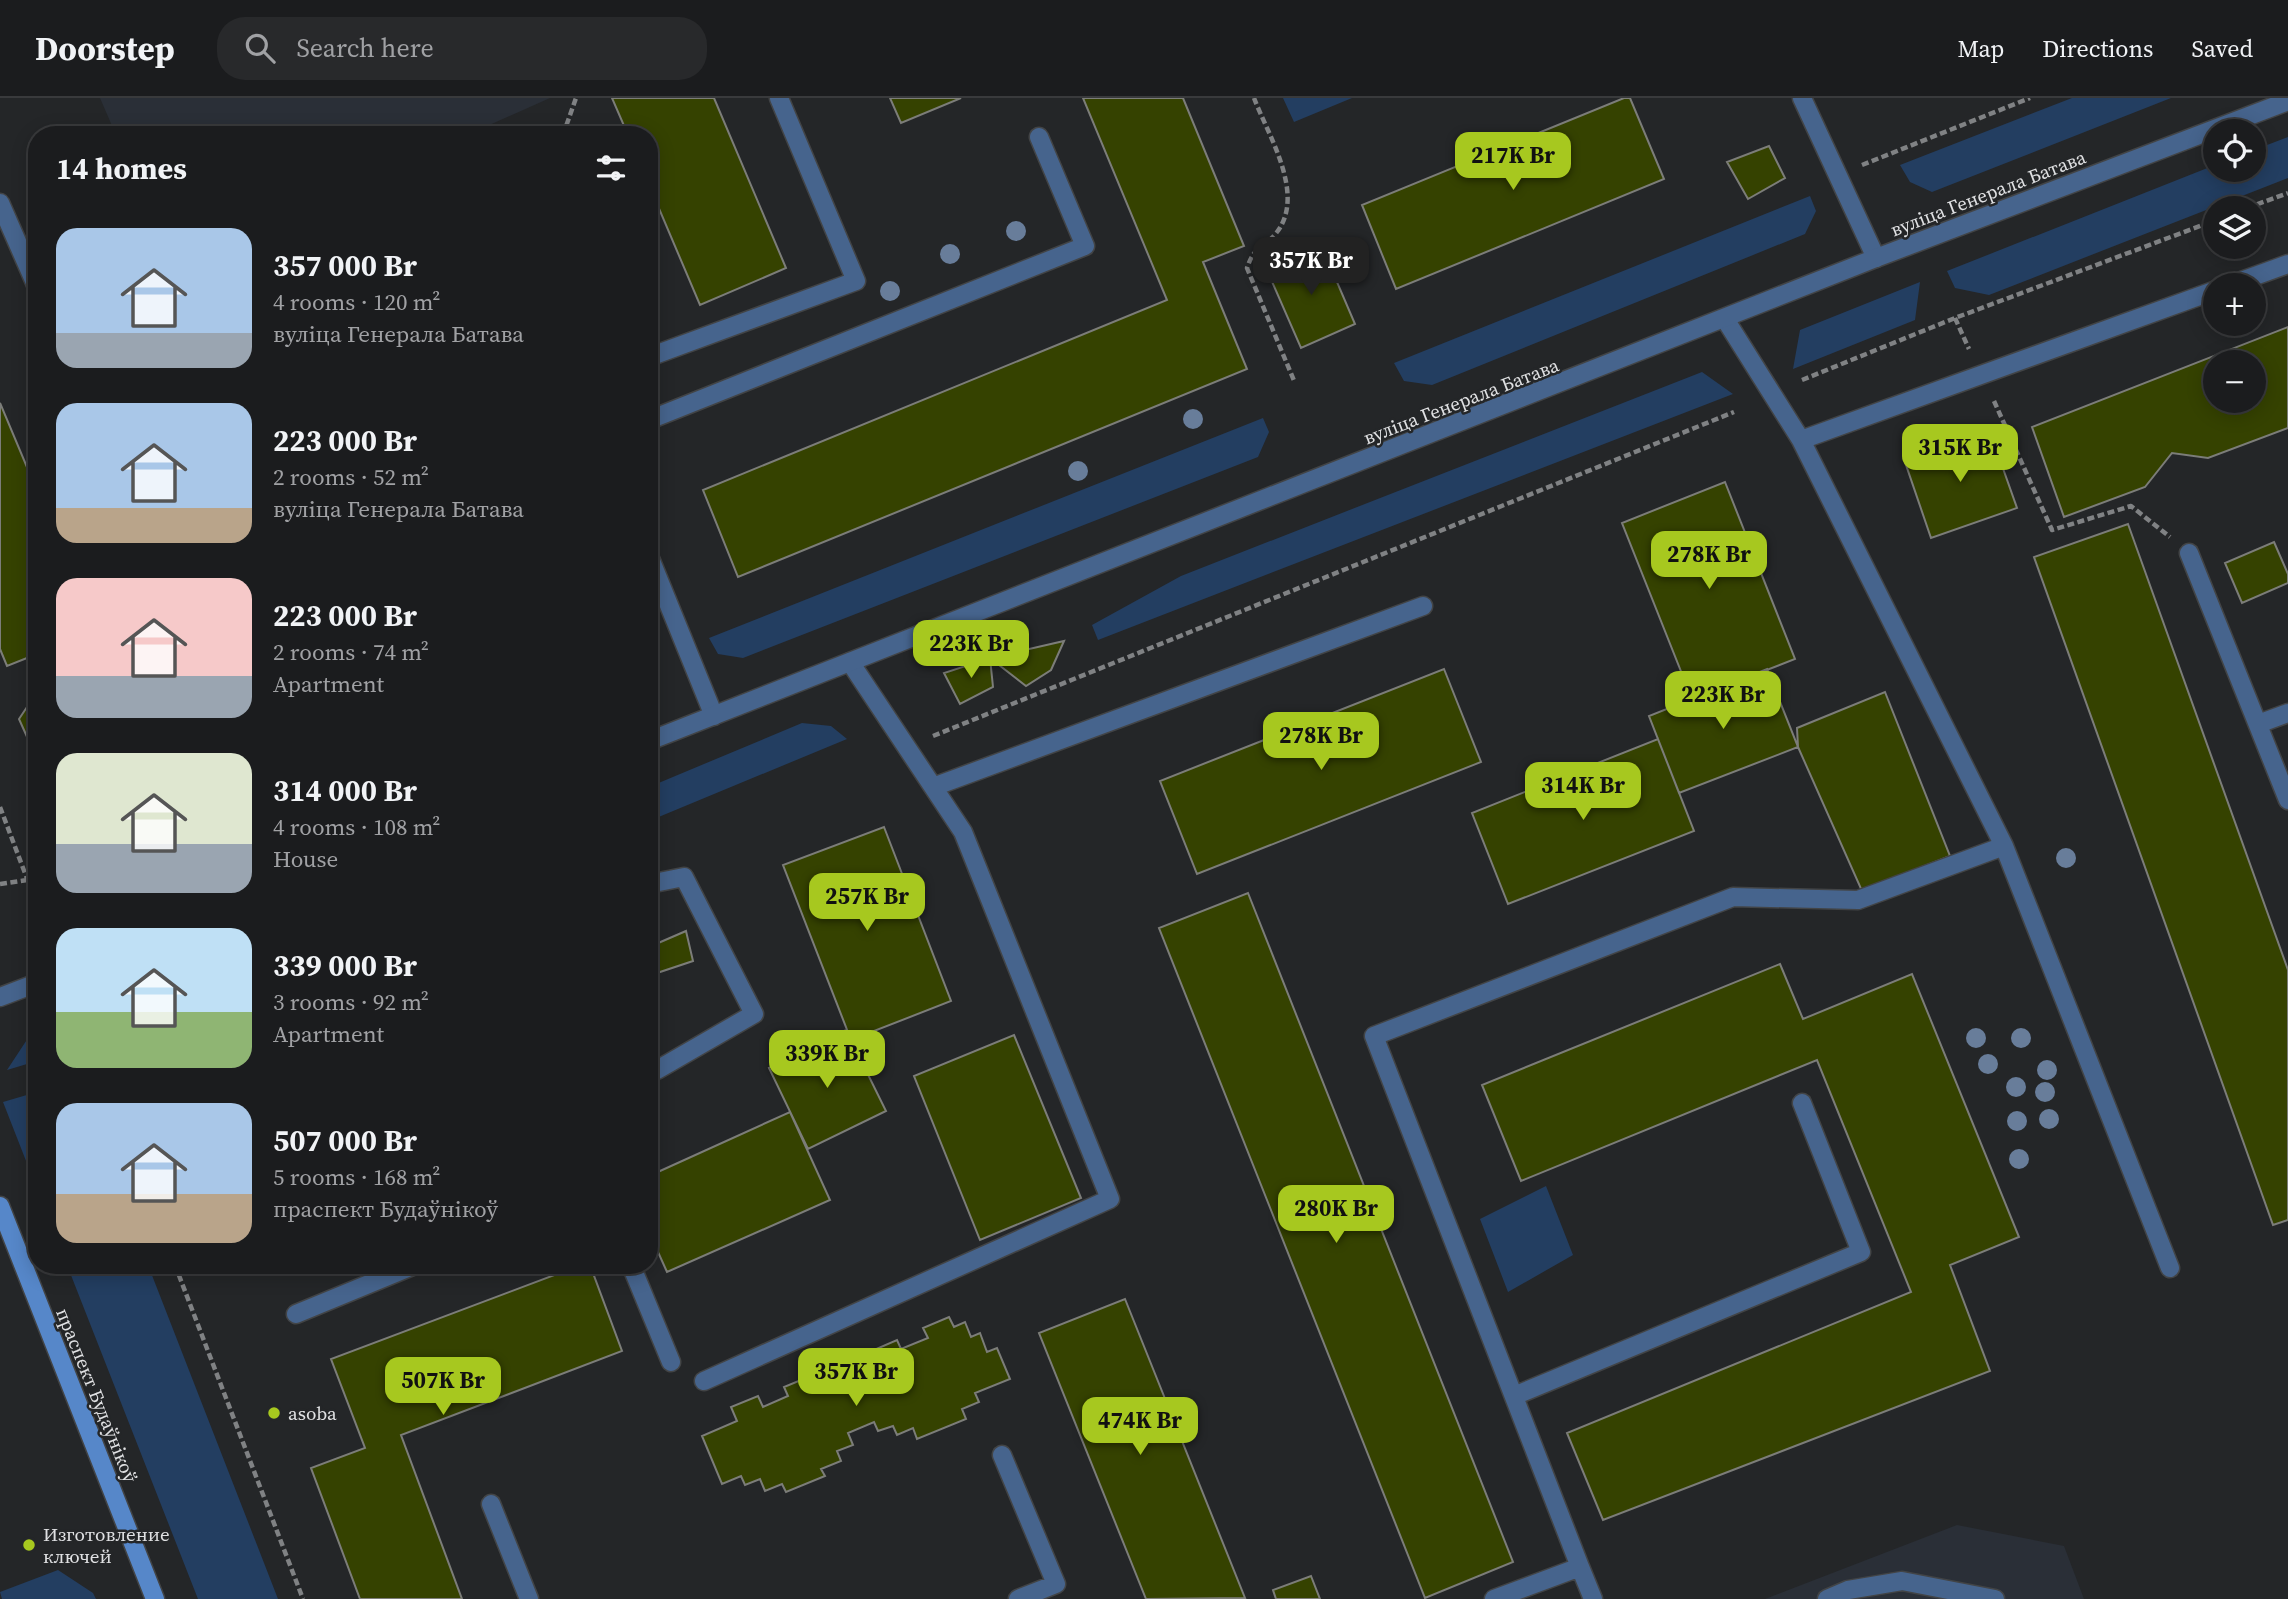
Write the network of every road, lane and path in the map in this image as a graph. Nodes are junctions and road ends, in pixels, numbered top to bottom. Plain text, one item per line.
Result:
1 (576, 98) edge
2 (779, 98) edge
3 (1254, 98) edge
4 (1802, 98) edge
5 (2030, 98) edge
6 (2288, 101) edge
7 (566, 126) edge
8 (1040, 137) dead end
9 (1860, 166) dead end
10 (2288, 193) edge
11 (2266, 201) edge
12 (0, 203) edge
13 (2203, 225) edge
14 (1876, 258) junction
15 (2288, 264) edge
16 (28, 267) edge
17 (2263, 273) edge
18 (2203, 295) edge
19 (1955, 318) junction
20 (1725, 319) junction
21 (658, 354) edge
22 (1982, 375) junction
23 (1802, 380) dead end
24 (1295, 383) dead end
25 (1734, 412) dead end
26 (658, 417) edge
27 (1801, 440) junction
28 (2189, 553) joint
29 (658, 578) edge
30 (1423, 606) dead end
31 (850, 662) junction
32 (2288, 713) edge
33 (714, 716) junction
34 (2258, 724) junction
35 (933, 736) dead end
36 (658, 738) edge
37 (933, 787) junction
38 (2288, 800) edge
39 (0, 807) edge
40 (2004, 846) junction
41 (27, 880) joint
42 (658, 882) edge
43 (0, 884) edge
44 (28, 986) edge
45 (0, 997) edge
46 (658, 1069) edge
47 (1802, 1103) dead end
48 (0, 1206) edge
49 (2170, 1268) dead end
50 (178, 1274) edge
51 (393, 1274) edge
52 (635, 1274) edge
53 (296, 1314) dead end
54 (671, 1362) dead end
55 (704, 1381) dead end
56 (1514, 1396) junction
57 (1002, 1455) dead end
58 (491, 1504) dead end
59 (1580, 1567) junction
60 (155, 1599) edge
61 (303, 1599) edge
62 (529, 1599) edge
63 (1018, 1599) edge
64 (1494, 1599) edge
65 (1593, 1599) edge
66 (1827, 1599) edge
67 (1995, 1599) edge

1 - 7 path
2 - 21 street
3 - 24 path
4 - 14 street
5 - 9 path
6 - 14 street, вуліца Генерала Батава
8 - 26 street
10 - 11 path
12 - 16 street
13 - 19 path
14 - 20 street, вуліца Генерала Батава
15 - 17 street
18 - 22 street
19 - 22 path
19 - 23 path
20 - 27 street
20 - 31 street, вуліца Генерала Батава
22 - 27 street
22 - 28 path
25 - 35 path
27 - 40 street
28 - 34 street
29 - 33 street
30 - 37 street
31 - 33 street, вуліца Генерала Батава
31 - 37 street
32 - 34 street
33 - 36 street, вуліца Генерала Батава
34 - 38 street
37 - 55 street
39 - 41 path
40 - 49 street
40 - 56 street
41 - 43 path
42 - 46 street
44 - 45 street
47 - 56 street
48 - 60 main road, праспект Будаўнікоў
50 - 61 path
51 - 53 street
52 - 54 street
56 - 59 street
57 - 63 street
58 - 62 street
59 - 64 street
59 - 65 street
66 - 67 street

